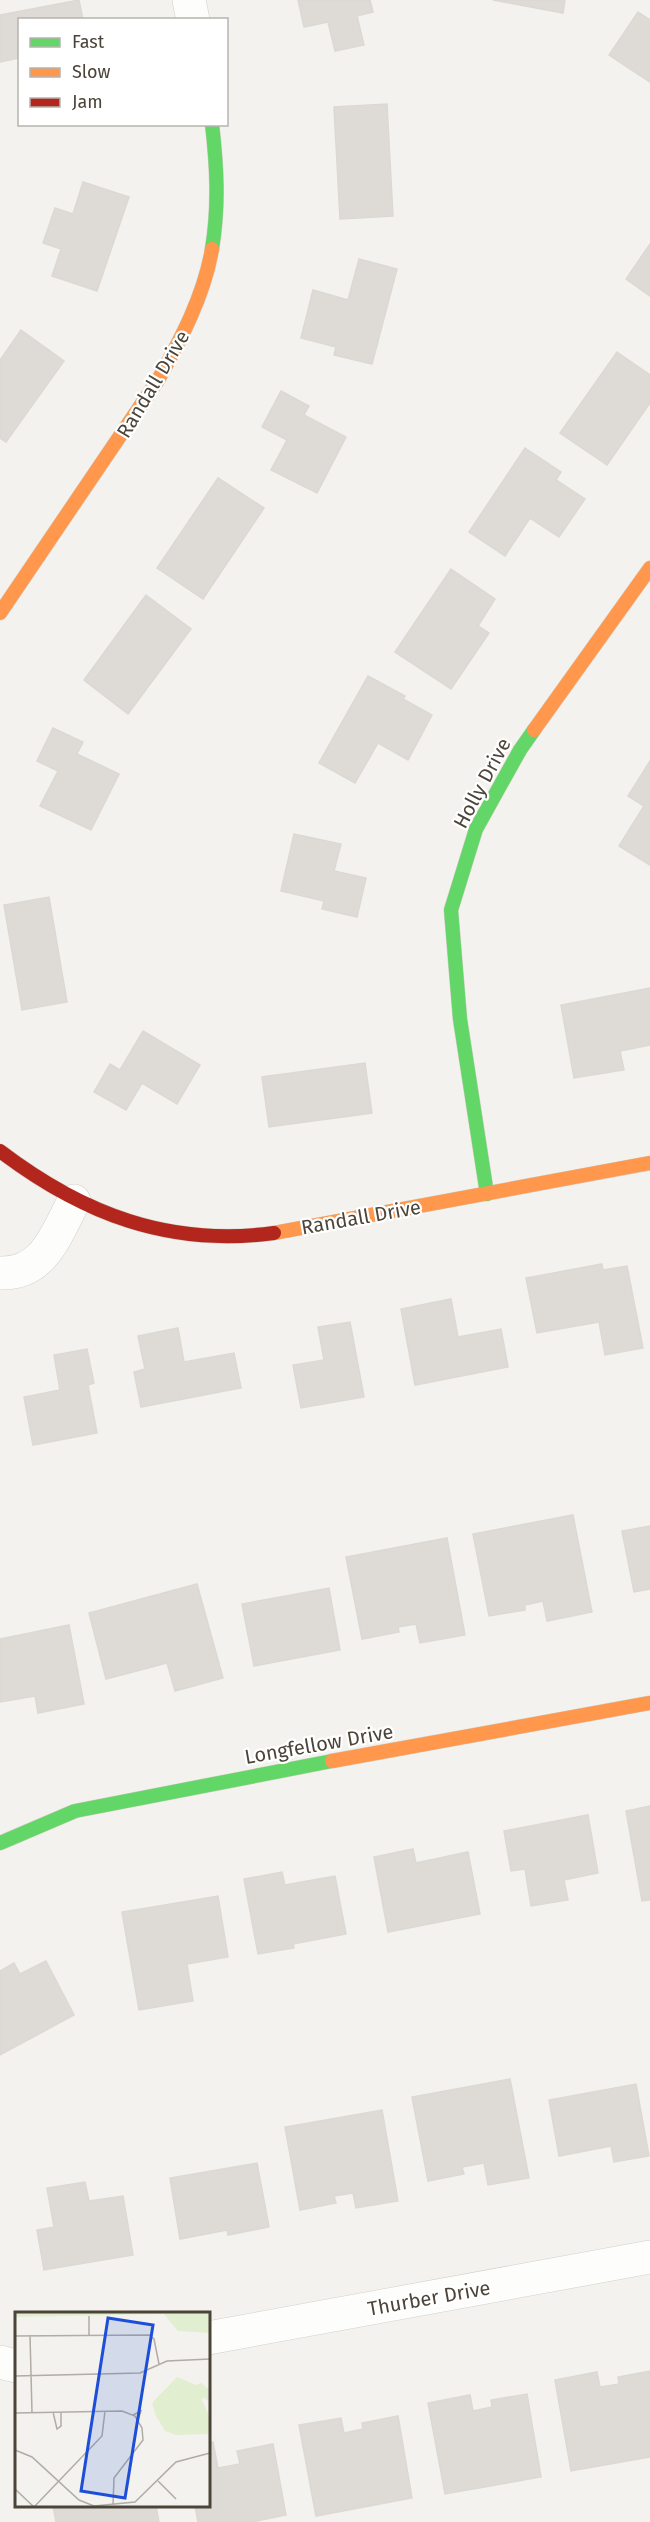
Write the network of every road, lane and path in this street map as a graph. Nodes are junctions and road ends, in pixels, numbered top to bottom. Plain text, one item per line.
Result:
1 (189, 0) edge
2 (193, 18) edge
3 (212, 126) edge
4 (650, 568) edge
5 (0, 613) edge
6 (0, 1151) edge
7 (650, 1162) edge
8 (487, 1194) junction
9 (74, 1201) junction
10 (0, 1273) edge
11 (650, 1703) edge
12 (0, 1844) edge
13 (650, 2257) edge
14 (210, 2338) edge
15 (0, 2362) edge
16 (15, 2366) edge

1 - 2 street
3 - 5 street, Randall Drive
4 - 8 street, Holly Drive
6 - 9 street, Randall Drive
7 - 8 street, Randall Drive
8 - 9 street, Randall Drive
9 - 10 street
11 - 12 street, Longfellow Drive
13 - 14 street, Thurber Drive
15 - 16 street

